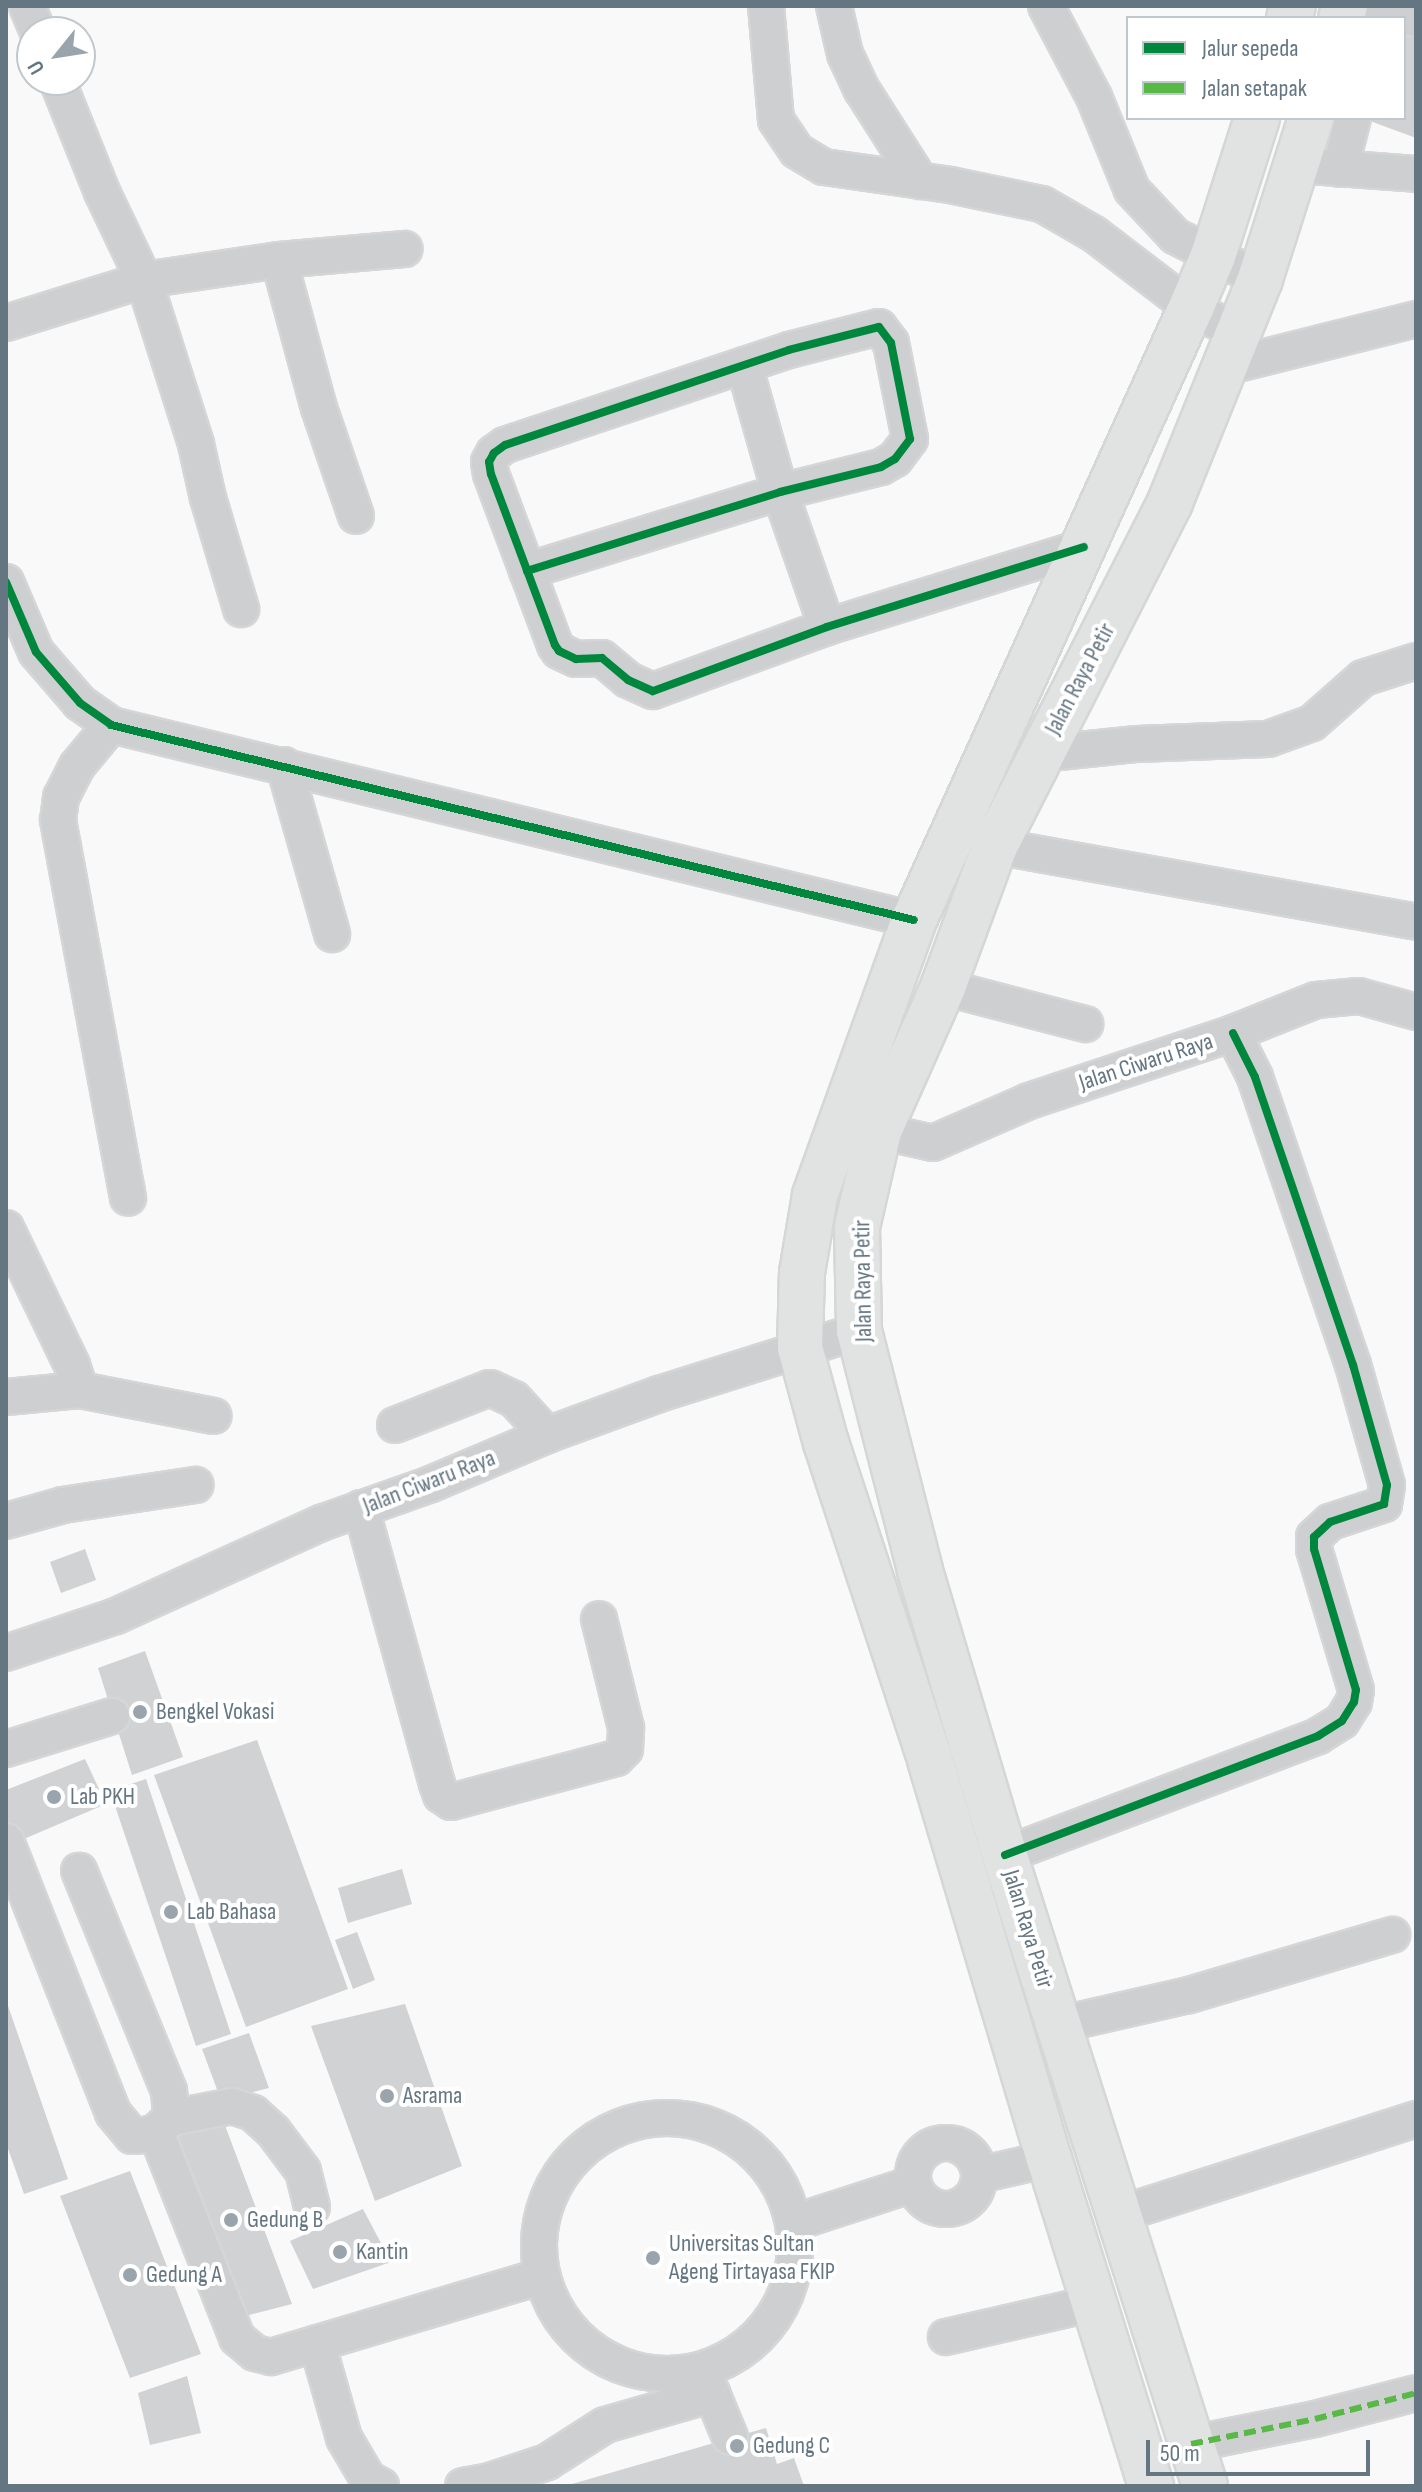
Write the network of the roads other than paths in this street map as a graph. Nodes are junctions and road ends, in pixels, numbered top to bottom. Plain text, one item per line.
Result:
1 (766, 6) edge
2 (834, 6) edge
3 (1046, 6) edge
4 (1358, 12) edge
5 (1391, 16) edge
6 (63, 96) edge
7 (1256, 120) edge
8 (1310, 120) edge
9 (1352, 120) edge
10 (1297, 165) junction
11 (1340, 169) junction
12 (1416, 174) edge
13 (920, 181) junction
14 (405, 249) dead end
15 (1213, 256) junction
16 (279, 260) junction
17 (1260, 279) junction
18 (144, 280) junction
19 (1191, 308) junction
20 (1416, 319) edge
21 (6, 323) edge
22 (1230, 350) junction
23 (744, 365) junction
24 (780, 492) junction
25 (356, 516) dead end
26 (1084, 547) junction
27 (527, 571) junction
28 (6, 582) edge
29 (241, 609) dead end
30 (827, 627) junction
31 (1416, 661) edge
32 (111, 725) junction
33 (1040, 754) junction
34 (284, 765) junction
35 (995, 846) junction
36 (914, 920) junction
37 (1413, 921) dead end
38 (332, 934) dead end
39 (943, 987) junction
40 (1416, 1012) edge
41 (1085, 1024) dead end
42 (1236, 1037) junction
43 (879, 1131) junction
44 (128, 1198) dead end
45 (6, 1228) edge
46 (859, 1331) junction
47 (800, 1347) junction
48 (80, 1390) junction
49 (6, 1397) edge
50 (214, 1416) dead end
51 (395, 1425) dead end
52 (547, 1435) junction
53 (195, 1485) dead end
54 (361, 1508) junction
55 (6, 1521) edge
56 (599, 1619) dead end
57 (6, 1653) edge
58 (112, 1716) dead end
59 (6, 1749) edge
60 (6, 1841) edge
61 (1005, 1855) junction
62 (79, 1871) dead end
63 (1392, 1935) dead end
64 (1058, 2025) junction
65 (1416, 2119) edge
66 (163, 2125) junction
67 (1049, 2159) junction
68 (979, 2175) junction
69 (913, 2184) junction
70 (312, 2207) dead end
71 (1117, 2215) junction
72 (793, 2223) junction
73 (542, 2276) junction
74 (1094, 2303) junction
75 (946, 2337) dead end
76 (317, 2343) junction
77 (708, 2382) junction
78 (1416, 2393) edge
79 (730, 2437) dead end
80 (1191, 2444) junction
81 (381, 2486) edge
82 (463, 2486) edge
83 (1151, 2486) edge
84 (1205, 2486) edge

1 - 13 street
2 - 13 street
3 - 15 street
4 - 5 street
6 - 18 street
7 - 15 main road, Jalan Raya Petir
8 - 10 main road, Jalan Raya Petir
9 - 11 street
10 - 11 street
10 - 17 main road, Jalan Raya Petir
11 - 12 street
13 - 19 street
14 - 16 street
15 - 17 street
15 - 19 main road, Jalan Raya Petir
16 - 18 street
16 - 25 street
17 - 22 main road, Jalan Raya Petir
18 - 21 street
18 - 29 street
19 - 22 street
19 - 26 main road, Jalan Raya Petir
20 - 22 street
22 - 33 main road, Jalan Raya Petir
23 - 24 street
23 - 24 street
23 - 27 street
24 - 27 street
24 - 30 street
26 - 30 street
26 - 36 main road, Jalan Raya Petir
27 - 30 street
28 - 32 street
31 - 33 street
32 - 34 street
32 - 44 street
33 - 35 main road, Jalan Raya Petir
34 - 36 street
34 - 38 street
35 - 37 street
35 - 39 main road, Jalan Raya Petir
36 - 47 main road, Jalan Raya Petir
39 - 41 street
39 - 43 main road, Jalan Raya Petir
40 - 42 street, Jalan Ciwaru Raya
42 - 43 street, Jalan Ciwaru Raya
42 - 61 street
43 - 46 main road, Jalan Raya Petir
45 - 48 street
46 - 47 street, Jalan Ciwaru Raya
46 - 61 main road, Jalan Raya Petir
47 - 52 street, Jalan Ciwaru Raya
47 - 67 main road, Jalan Raya Petir
48 - 49 street
48 - 50 street
51 - 52 street
52 - 54 street, Jalan Ciwaru Raya
53 - 55 street
54 - 56 street
54 - 57 street, Jalan Ciwaru Raya
58 - 59 street
60 - 66 street
61 - 64 main road, Jalan Raya Petir
62 - 66 street
63 - 64 street
64 - 71 main road, Jalan Raya Petir
65 - 71 street
66 - 70 street
66 - 76 street
67 - 68 street
67 - 74 main road, Jalan Raya Petir
68 - 69 street
68 - 69 street
69 - 72 street
71 - 80 main road, Jalan Raya Petir
72 - 73 street
72 - 77 street
73 - 76 street
73 - 77 street
74 - 75 street
74 - 83 main road, Jalan Raya Petir
76 - 81 street
77 - 79 street
77 - 82 street
78 - 80 street
80 - 84 main road, Jalan Raya Petir

